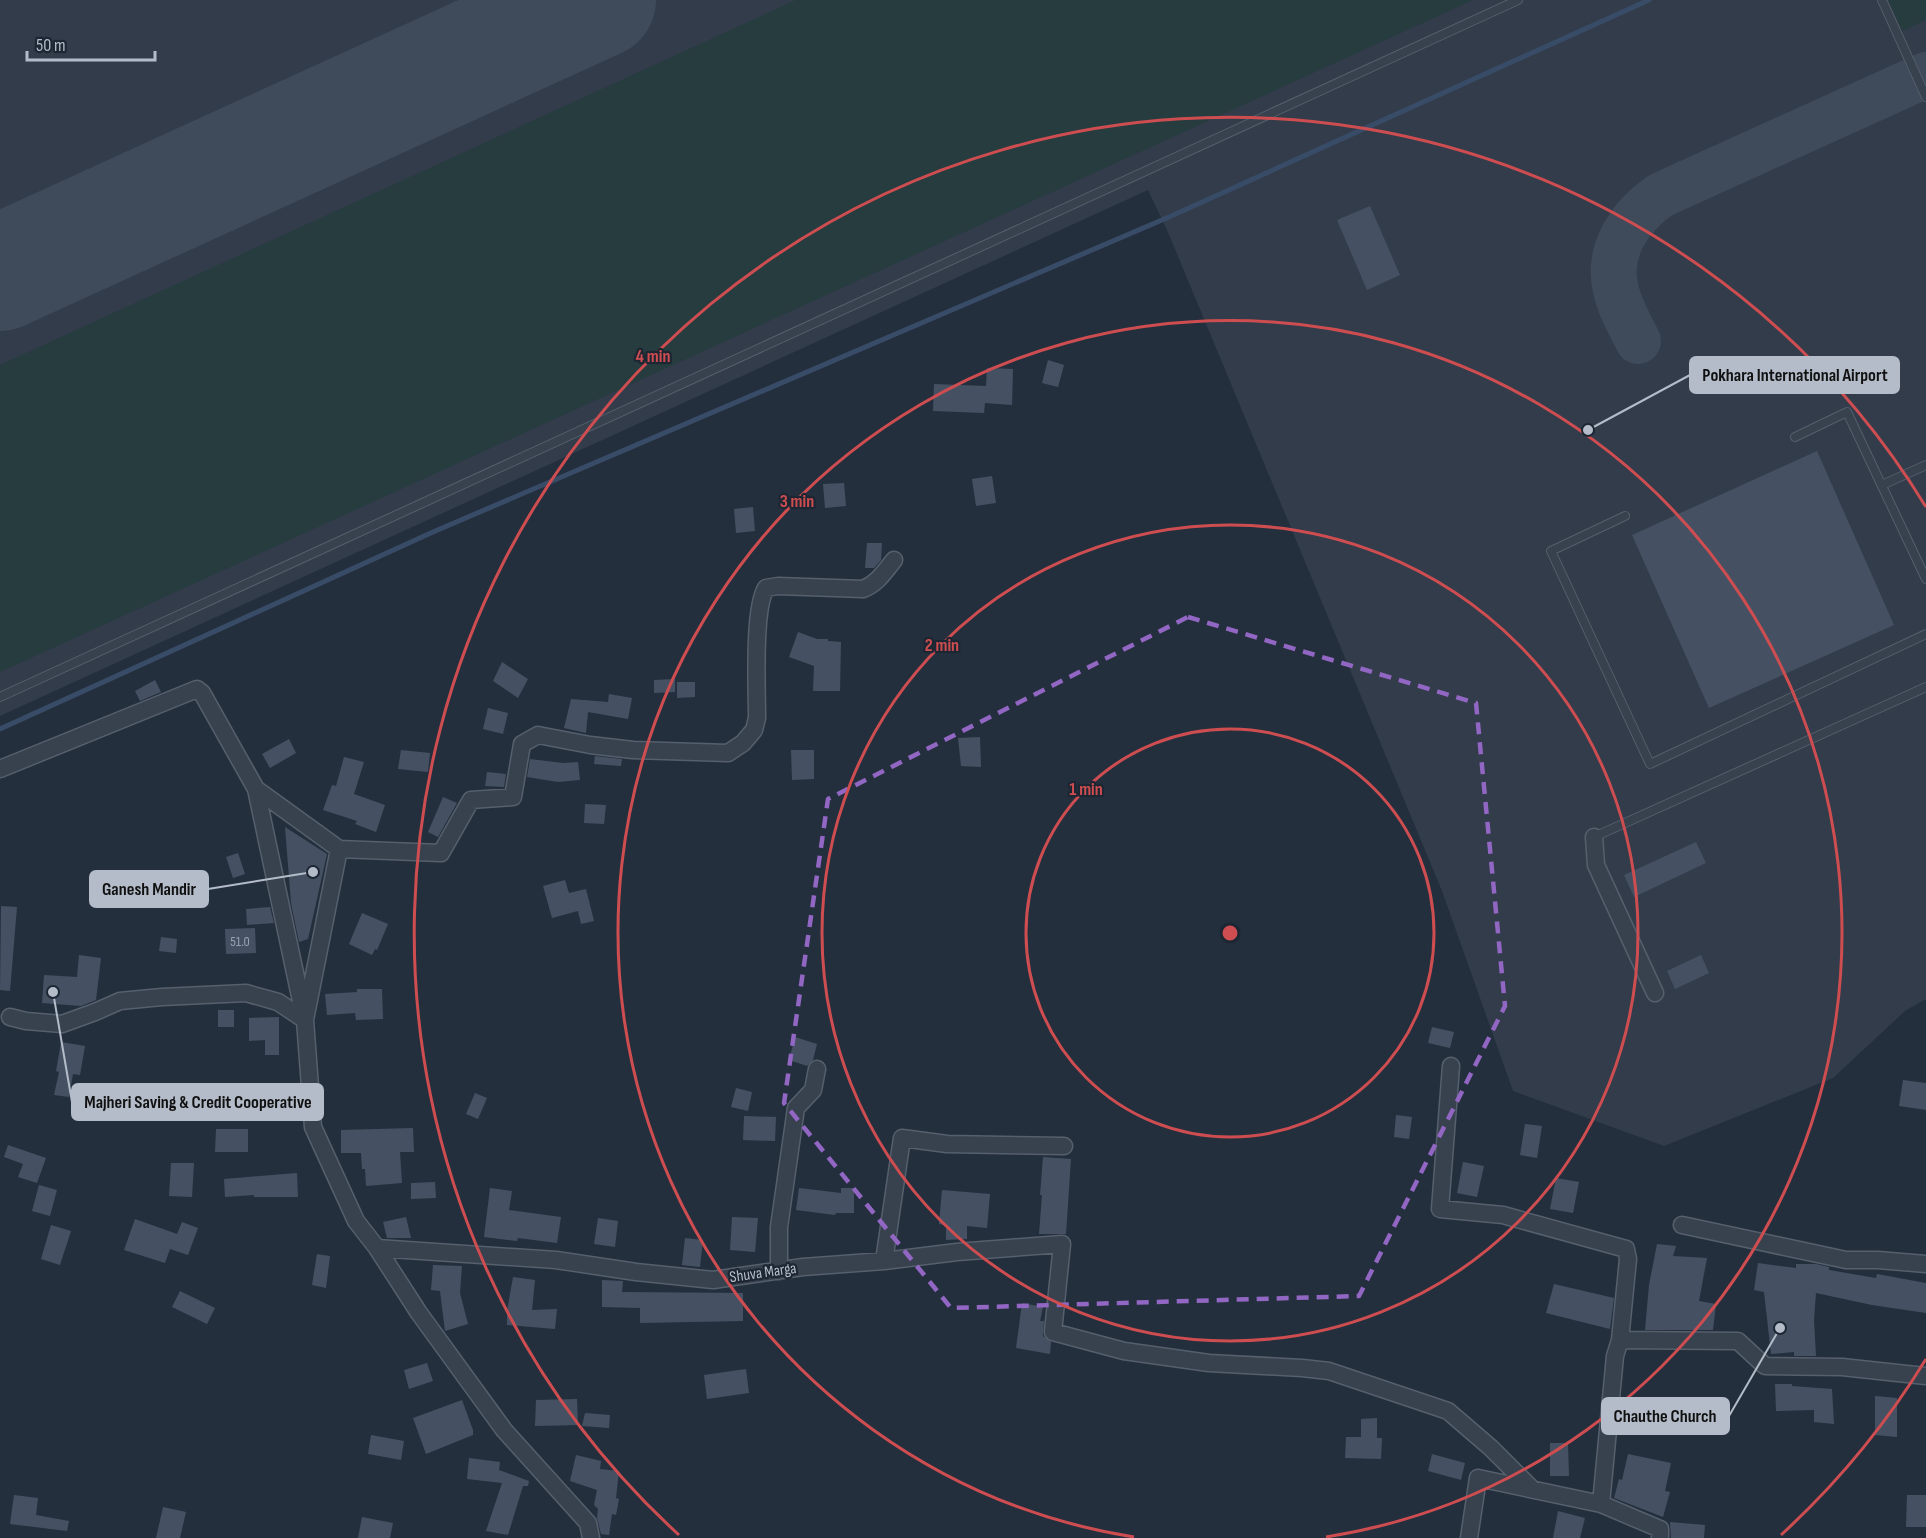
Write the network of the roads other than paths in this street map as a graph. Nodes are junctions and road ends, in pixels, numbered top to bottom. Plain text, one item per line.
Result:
1 (1518, 0) edge
2 (1882, 0) edge
3 (1926, 97) edge
4 (1795, 437) dead end
5 (1926, 465) edge
6 (1882, 485) junction
7 (1625, 516) dead end
8 (894, 560) dead end
9 (1926, 579) edge
10 (1926, 634) edge
11 (1926, 687) edge
12 (0, 697) edge
13 (0, 769) edge
14 (256, 789) junction
15 (1594, 837) joint
16 (339, 849) junction
17 (1655, 993) dead end
18 (10, 1017) dead end
19 (305, 1020) junction
20 (1451, 1066) dead end
21 (817, 1070) dead end
22 (1064, 1146) dead end
23 (1682, 1225) dead end
24 (377, 1248) junction
25 (884, 1261) junction
26 (1926, 1264) edge
27 (779, 1271) junction
28 (1620, 1340) junction
29 (1926, 1376) edge
30 (1532, 1490) junction
31 (1601, 1504) junction
32 (591, 1538) edge
33 (1469, 1538) edge
34 (1660, 1538) edge

1 - 12 lane
2 - 3 lane
4 - 6 lane
5 - 6 lane
6 - 9 lane
7 - 10 lane
8 - 16 street
11 - 15 lane
13 - 14 street
14 - 16 street
14 - 19 street
15 - 17 street
16 - 19 street
18 - 19 street
19 - 24 street
20 - 28 street
21 - 27 street
22 - 25 street
23 - 26 street
24 - 27 street, Shuva Marga
24 - 32 street
25 - 27 street, Shuva Marga
25 - 30 street, Shuva Marga
28 - 29 street
28 - 31 street
30 - 31 street
30 - 33 street
31 - 34 street

